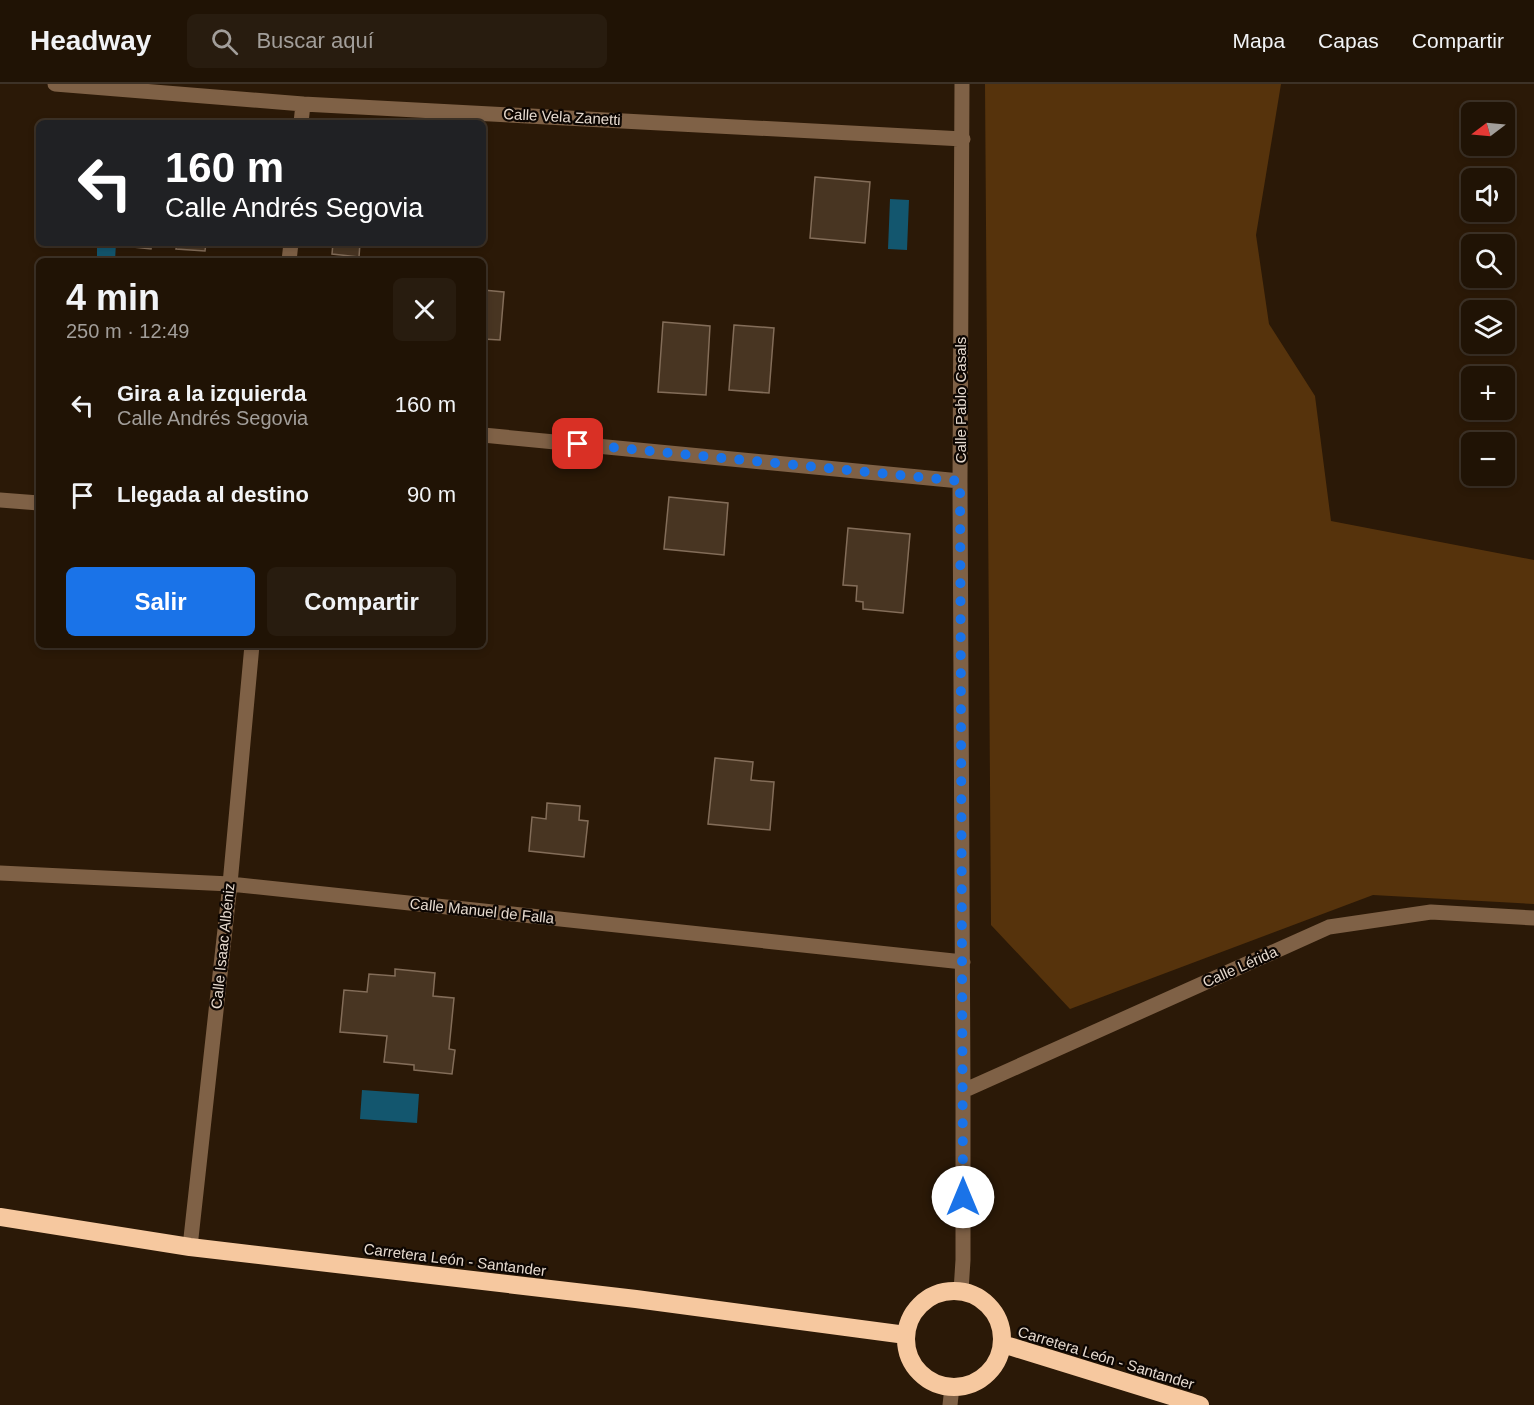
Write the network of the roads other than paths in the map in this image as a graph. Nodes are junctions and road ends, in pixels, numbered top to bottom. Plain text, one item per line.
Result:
1 (55, 84) edge
2 (962, 84) edge
3 (303, 104) junction
4 (301, 120) edge
5 (963, 139) junction
6 (486, 435) edge
7 (960, 481) junction
8 (0, 500) edge
9 (36, 503) edge
10 (252, 648) edge
11 (0, 873) edge
12 (230, 884) junction
13 (1534, 918) edge
14 (963, 962) junction
15 (963, 1091) junction
16 (0, 1217) edge
17 (190, 1247) junction
18 (961, 1291) junction
19 (906, 1335) junction
20 (1002, 1346) junction
21 (951, 1396) edge
22 (1200, 1405) edge

1 - 3 street, Calle Vela Zanetti
2 - 5 street, Calle Pablo Casals
3 - 4 street
3 - 5 street, Calle Vela Zanetti
5 - 7 street, Calle Pablo Casals
6 - 7 street
7 - 14 street, Calle Pablo Casals
8 - 9 street
10 - 12 street, Calle Isaac Albéniz
11 - 12 street, Calle Manuel de Falla
12 - 14 street, Calle Manuel de Falla
12 - 17 street, Calle Isaac Albéniz
13 - 15 street, Calle Lérida
14 - 15 street, Calle Pablo Casals
15 - 18 street, Calle Pablo Casals
16 - 17 highway, Carretera León - Santander
17 - 19 highway, Carretera León - Santander
18 - 19 highway
18 - 20 highway
19 - 21 highway
20 - 21 highway
20 - 22 highway, Carretera León - Santander

